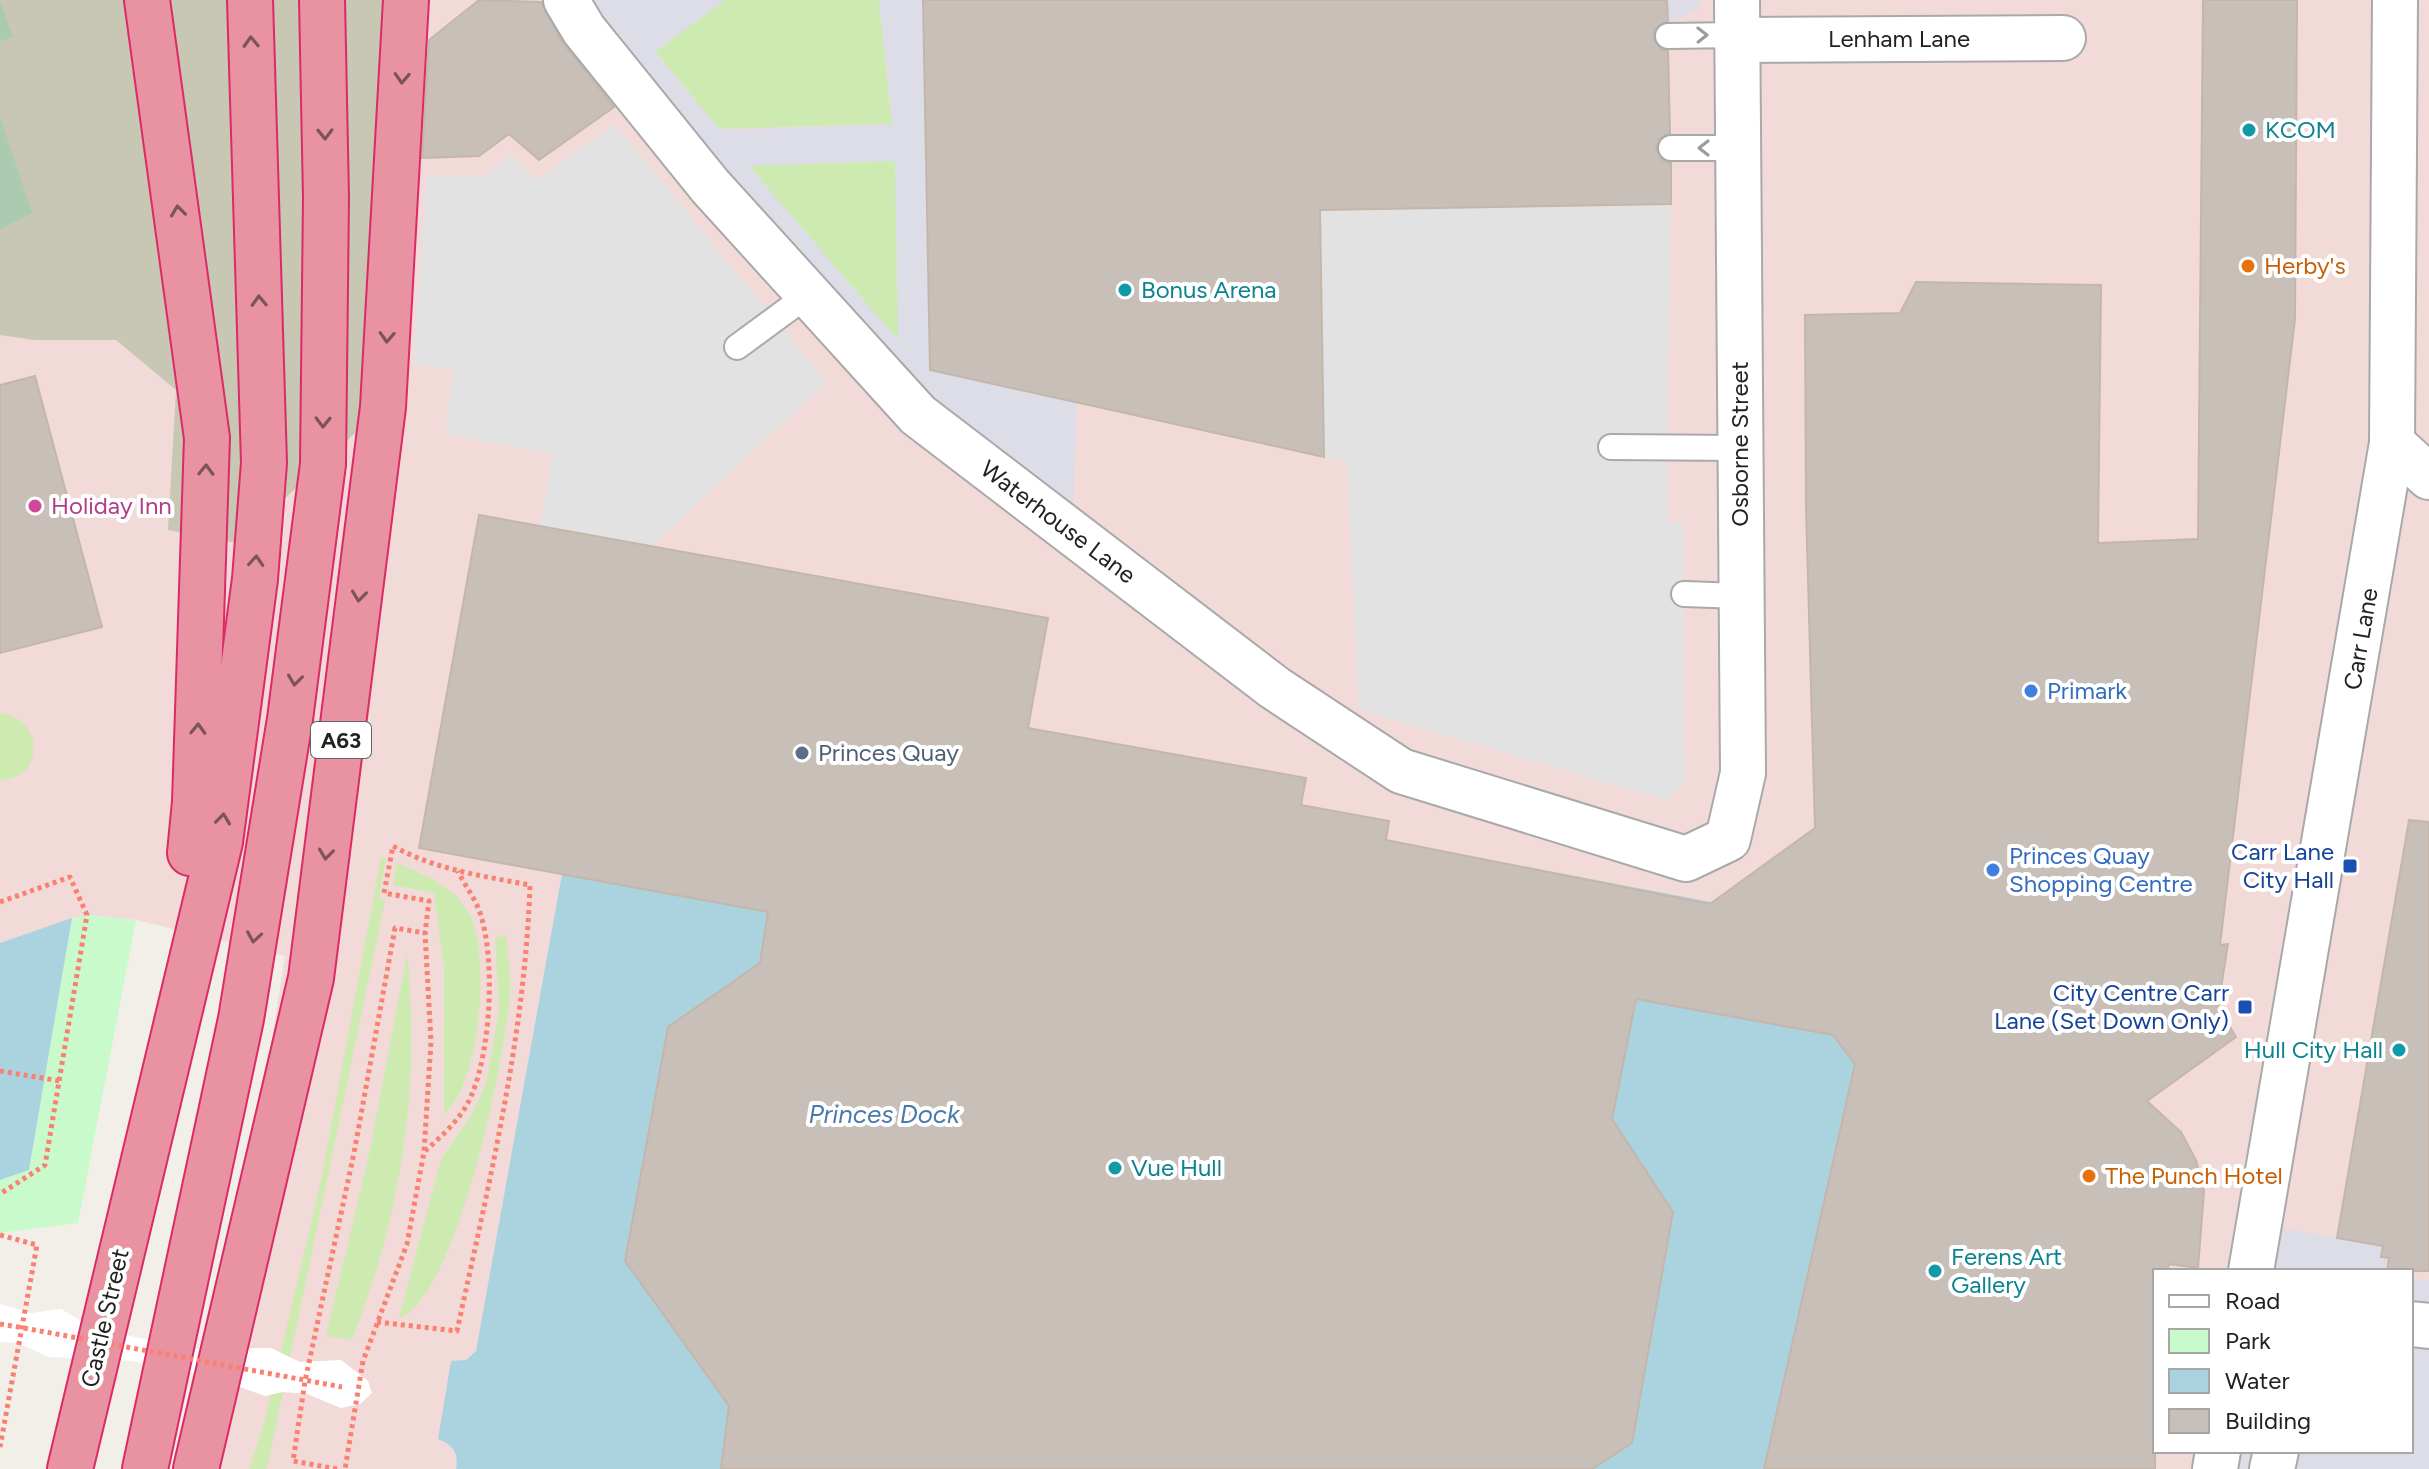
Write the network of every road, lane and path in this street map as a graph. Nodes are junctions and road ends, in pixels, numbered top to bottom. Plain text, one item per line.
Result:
1 (147, 0) edge
2 (250, 0) edge
3 (322, 0) edge
4 (406, 0) edge
5 (566, 0) edge
6 (2395, 0) edge
7 (1736, 25) edge
8 (1668, 36) dead end
9 (2063, 38) dead end
10 (1671, 148) dead end
11 (1737, 148) junction
12 (809, 294) junction
13 (737, 347) dead end
14 (2392, 443) junction
15 (1611, 447) dead end
16 (1740, 448) junction
17 (2429, 477) edge
18 (1684, 594) dead end
19 (1741, 596) junction
20 (1686, 859) joint
21 (458, 871) junction
22 (0, 902) edge
23 (425, 933) junction
24 (0, 1071) edge
25 (60, 1081) junction
26 (424, 1152) junction
27 (141, 1167) junction
28 (0, 1194) edge
29 (0, 1235) edge
30 (2251, 1269) edge
31 (377, 1322) junction
32 (0, 1324) edge
33 (24, 1328) junction
34 (305, 1381) junction
35 (342, 1387) dead end
36 (0, 1447) edge
37 (70, 1469) edge
38 (145, 1469) edge
39 (196, 1469) edge
40 (337, 1469) edge
41 (345, 1469) edge

27 -> 1 highway
27 -> 2 highway
3 -> 38 highway, A63
4 -> 39 highway, A63
5 - 12 street, Waterhouse Lane
6 - 14 street, Carr Lane
8 -> 7 lane
7 - 9 street, Lenham Lane
7 - 11 street, Osborne Street
11 -> 10 lane
11 - 16 street, Osborne Street
12 - 13 lane
12 - 20 street, Waterhouse Lane
14 - 17 street
14 - 30 street, Carr Lane
15 - 16 lane
16 - 19 street, Osborne Street
18 - 19 lane
19 - 20 street, Osborne Street
21 - 23 path
21 - 26 path
21 - 31 path
22 - 25 path
23 - 26 path
23 - 34 path
24 - 25 path
25 - 28 path
26 - 31 path
27 - 37 highway, Castle Street
29 - 33 path
31 - 41 path
32 - 33 path
33 - 34 path, bridge
33 - 36 path
34 - 35 path, bridge
34 - 40 path

